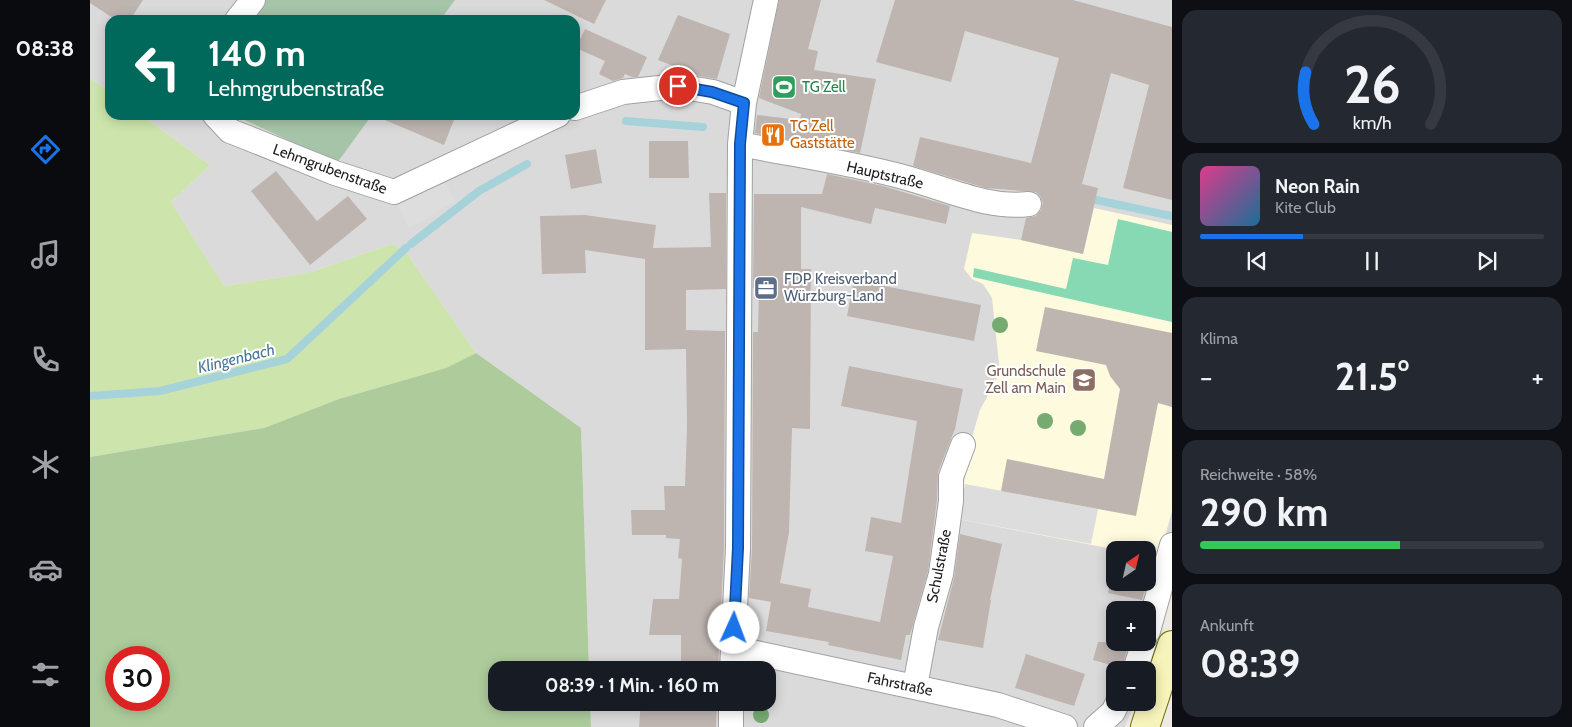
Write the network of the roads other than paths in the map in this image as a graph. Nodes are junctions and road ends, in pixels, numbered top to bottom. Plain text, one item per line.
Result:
1 (253, 0) edge
2 (766, 0) edge
3 (241, 15) edge
4 (744, 103) junction
5 (580, 106) edge
6 (220, 120) edge
7 (547, 120) edge
8 (740, 144) junction
9 (1029, 204) dead end
10 (963, 445) dead end
11 (1172, 545) edge
12 (1156, 602) edge
13 (1172, 645) edge
14 (732, 659) edge
15 (914, 686) junction
16 (731, 711) edge
17 (1114, 711) edge
18 (1147, 722) edge
19 (731, 727) edge
20 (1065, 727) edge
21 (1096, 727) edge

1 - 3 street
2 - 4 street
4 - 5 street
4 - 8 street
6 - 7 street, Lehmgrubenstraße
8 - 9 street, Hauptstraße
8 - 14 street
10 - 15 street, Schulstraße
11 - 12 street
13 - 18 main road
14 - 15 street, Fahrstraße
15 - 20 street, Fahrstraße
16 - 19 street
17 - 21 street

